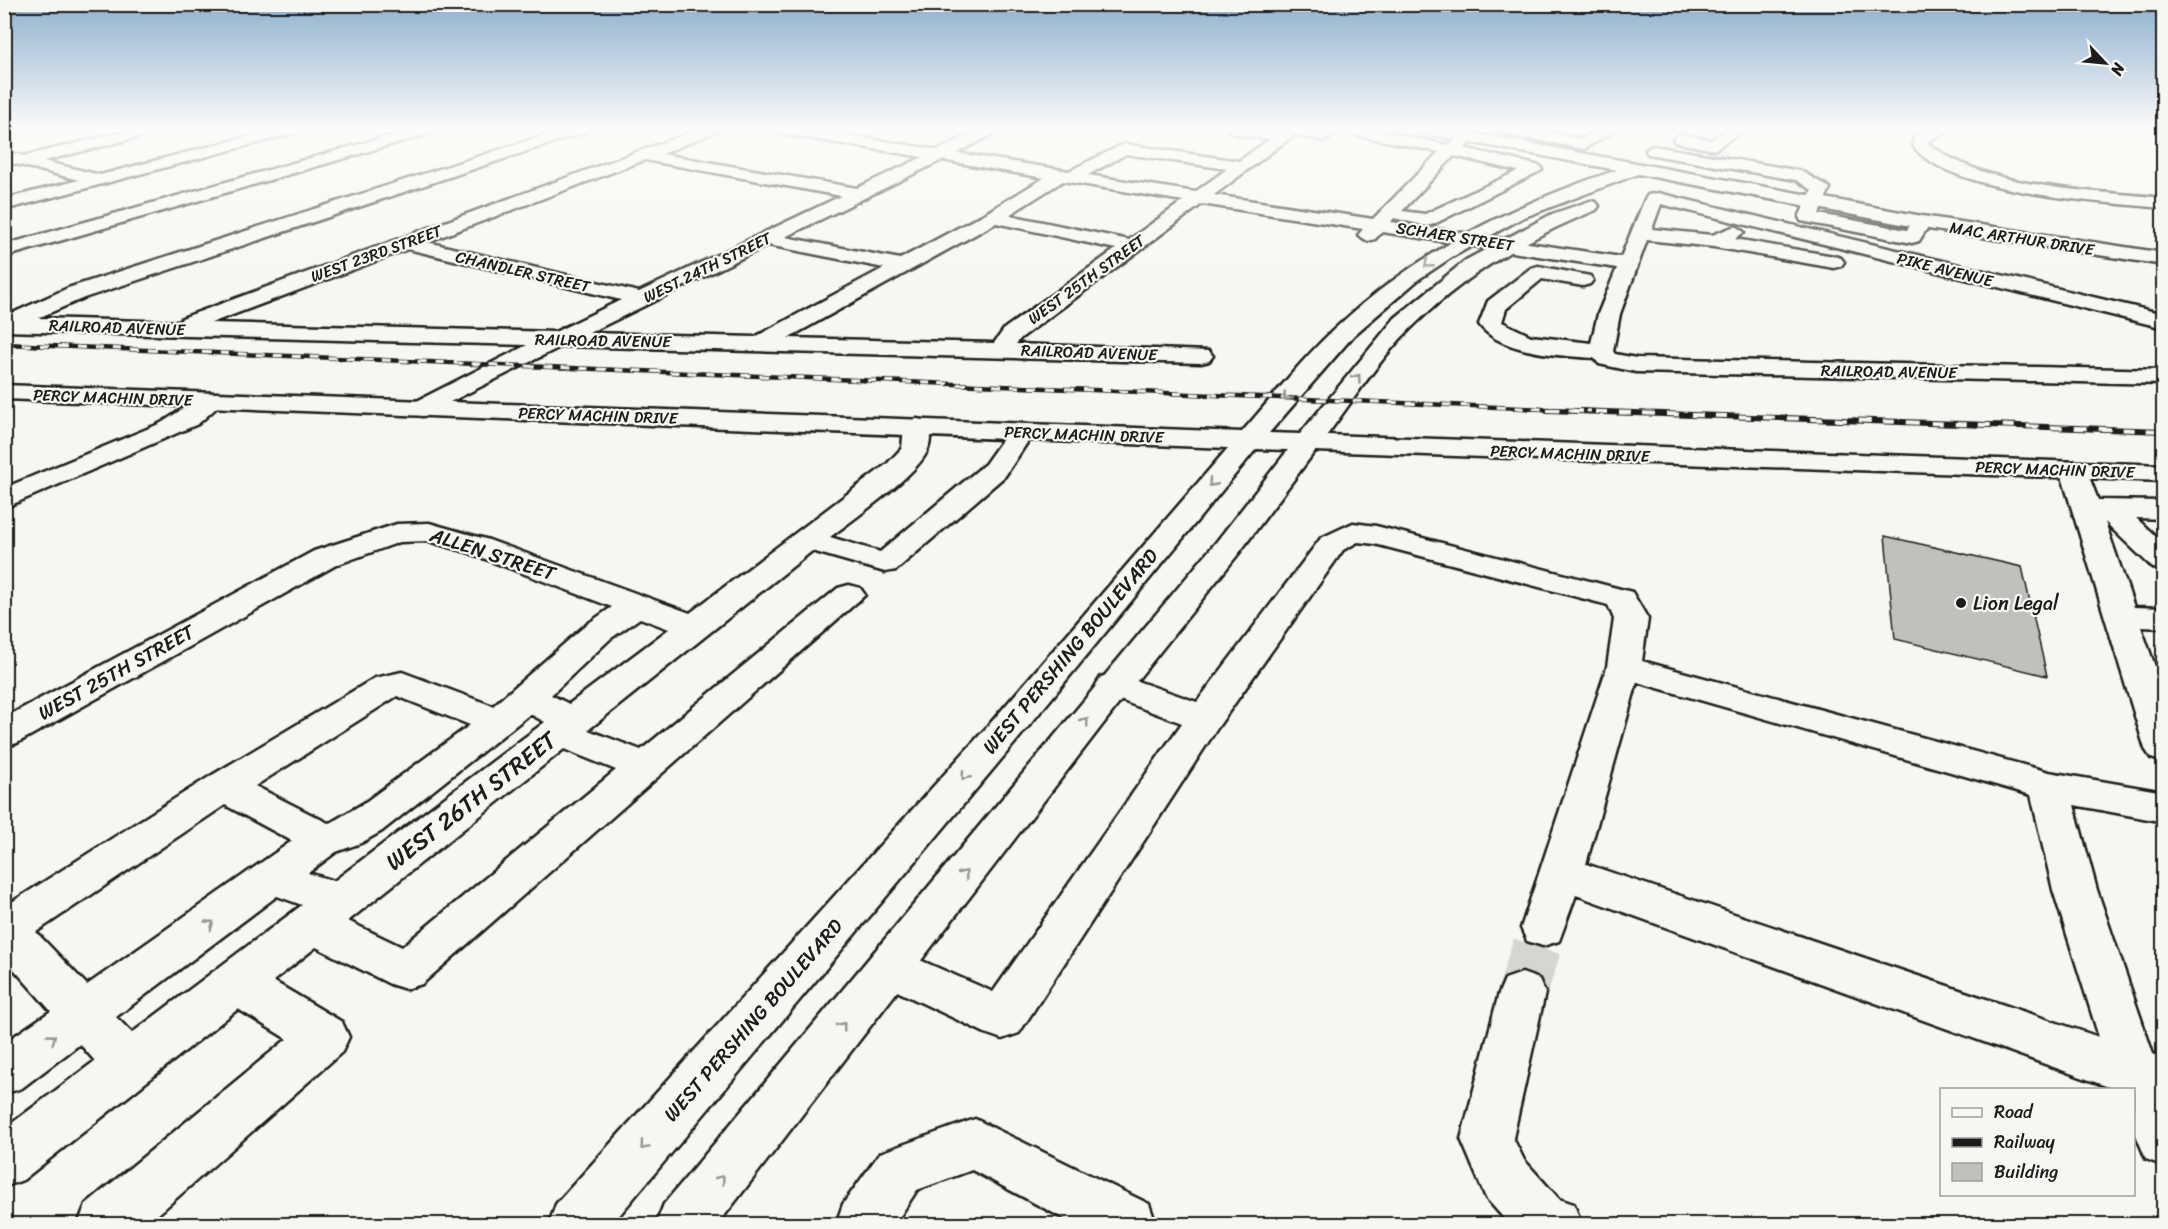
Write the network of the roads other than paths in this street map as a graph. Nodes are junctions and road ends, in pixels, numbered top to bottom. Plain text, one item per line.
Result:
1 (76, 186) edge
2 (229, 186) edge
3 (403, 186) edge
4 (557, 186) edge
5 (817, 186) edge
6 (876, 186) edge
7 (1048, 186) edge
8 (1132, 186) edge
9 (1214, 186) edge
10 (1415, 186) edge
11 (1499, 186) edge
12 (1585, 186) edge
13 (1637, 186) edge
14 (1720, 186) edge
15 (1787, 186) edge
16 (2031, 186) edge
17 (152, 192) dead end
18 (1756, 192) junction
19 (860, 194) junction
20 (1198, 198) junction
21 (182, 200) junction
22 (1815, 203) junction
23 (2163, 203) edge
24 (4, 205) edge
25 (1178, 212) junction
26 (1737, 214) junction
27 (993, 217) junction
28 (1384, 219) junction
29 (1640, 234) junction
30 (1466, 237) junction
31 (767, 238) junction
32 (1714, 241) junction
33 (403, 242) junction
34 (1509, 245) junction
35 (1131, 246) junction
36 (4, 251) edge
37 (2163, 259) edge
38 (1873, 260) junction
39 (1630, 264) junction
40 (903, 266) junction
41 (1620, 286) junction
42 (642, 299) junction
43 (2163, 321) edge
44 (6, 324) edge
45 (174, 329) junction
46 (557, 339) junction
47 (760, 345) junction
48 (1003, 350) junction
49 (1201, 357) dead end
50 (1608, 357) junction
51 (2163, 377) edge
52 (4, 392) edge
53 (211, 401) junction
54 (422, 408) junction
55 (917, 427) junction
56 (1021, 432) junction
57 (1251, 439) junction
58 (1309, 441) junction
59 (2074, 470) junction
60 (2163, 473) edge
61 (4, 499) edge
62 (2098, 509) junction
63 (2163, 510) edge
64 (807, 540) junction
65 (2163, 561) edge
66 (849, 595) dead end
67 (637, 604) junction
68 (228, 611) joint
69 (2121, 616) junction
70 (2163, 618) edge
71 (696, 627) junction
72 (1624, 668) junction
73 (1114, 685) junction
74 (512, 710) junction
75 (1205, 718) junction
76 (566, 727) junction
77 (4, 734) edge
78 (2163, 749) edge
79 (465, 750) junction
80 (646, 767) junction
81 (509, 771) junction
82 (2049, 786) junction
83 (223, 787) junction
84 (2163, 807) edge
85 (342, 833) junction
86 (408, 850) junction
87 (1562, 873) junction
88 (273, 879) junction
89 (327, 913) junction
90 (1542, 928) tunnel mouth
91 (890, 966) junction
92 (236, 983) junction
93 (1522, 993) tunnel mouth
94 (84, 1015) junction
95 (129, 1065) junction
96 (4, 1072) edge
97 (2149, 1076) edge
98 (2163, 1141) edge
99 (4, 1162) edge
100 (106, 1224) edge
101 (576, 1224) edge
102 (684, 1224) edge
103 (863, 1224) edge
104 (1129, 1224) edge
105 (1554, 1224) edge

1 - 24 street
2 - 21 street
3 - 44 street
4 - 33 street, WEST 23RD STREET
5 - 19 street
6 - 19 street, WEST 24TH STREET
7 - 27 street
8 - 20 street, SCHAER STREET
9 - 20 street, WEST 25TH STREET
10 - 28 street
11 - 28 street
12 - 30 street, WEST PERSHING BOULEVARD
13 - 34 street
14 - 18 street
15 - 22 street
16 - 23 street
17 - 21 street
18 - 22 street
18 - 26 street
19 - 31 street, WEST 24TH STREET
20 - 25 street, WEST 25TH STREET
20 - 28 street, SCHAER STREET
21 - 36 street
22 - 26 street
22 - 37 street, MAC ARTHUR DRIVE
25 - 28 street
25 - 35 street, WEST 25TH STREET
26 - 29 street, PIKE AVENUE
26 - 32 street
26 - 38 street, PIKE AVENUE
27 - 35 street
27 - 40 street
28 - 30 street, SCHAER STREET
29 - 32 street
29 - 39 street
30 - 34 street, SCHAER STREET
30 -> 57 street, WEST PERSHING BOULEVARD
31 - 40 street
31 - 42 street, WEST 24TH STREET
32 - 38 street
33 - 42 street, CHANDLER STREET
33 - 45 street, WEST 23RD STREET
34 - 39 street, SCHAER STREET
58 -> 34 street
35 - 48 street, WEST 25TH STREET
38 - 43 street
39 - 41 street
40 - 47 street
41 - 50 street
41 - 50 street, RAILROAD AVENUE
42 - 46 street, WEST 24TH STREET
44 - 45 street, RAILROAD AVENUE
45 - 46 street, RAILROAD AVENUE
46 - 47 street, RAILROAD AVENUE
46 - 54 street, WEST 24TH STREET
47 - 48 street, RAILROAD AVENUE
48 - 49 street, RAILROAD AVENUE
50 - 51 street, RAILROAD AVENUE
52 - 53 street, PERCY MACHIN DRIVE
53 - 54 street, PERCY MACHIN DRIVE
53 - 61 street
54 - 55 street, PERCY MACHIN DRIVE
55 - 56 street, PERCY MACHIN DRIVE
55 - 64 street, WEST 26TH STREET
56 - 57 street, PERCY MACHIN DRIVE
56 - 64 street
57 - 58 street, PERCY MACHIN DRIVE
57 -> 101 street, WEST PERSHING BOULEVARD
58 - 59 street, PERCY MACHIN DRIVE
58 - 73 street
59 - 60 street, PERCY MACHIN DRIVE
59 - 62 street
62 - 63 street
62 - 65 street
62 - 69 street
64 - 71 street, WEST 26TH STREET
66 - 80 street
67 - 68 street, ALLEN STREET
67 - 71 street, ALLEN STREET
67 - 74 street
68 - 77 street, WEST 25TH STREET
69 - 70 street
69 - 78 street
71 - 76 street, WEST 26TH STREET
72 - 75 street
72 - 82 street
72 - 87 street
73 - 75 street
91 -> 73 street
74 - 76 street
74 - 79 street
74 - 83 street
75 - 91 street
76 - 80 street
76 - 81 street, WEST 26TH STREET
79 - 81 street
79 - 85 street
80 - 89 street
81 - 86 street, WEST 26TH STREET
82 - 84 street
82 - 97 street
83 - 85 street
83 - 94 street
85 - 86 street
85 - 88 street
86 - 89 street, WEST 26TH STREET
87 - 90 street
87 - 97 street
88 - 89 street
94 -> 88 street
89 - 92 street, WEST 26TH STREET
102 -> 91 street
92 - 95 street, WEST 26TH STREET
92 - 100 street
93 - 105 street
94 - 95 street
96 -> 94 street
95 - 99 street, WEST 26TH STREET
97 - 98 street
103 - 104 street

